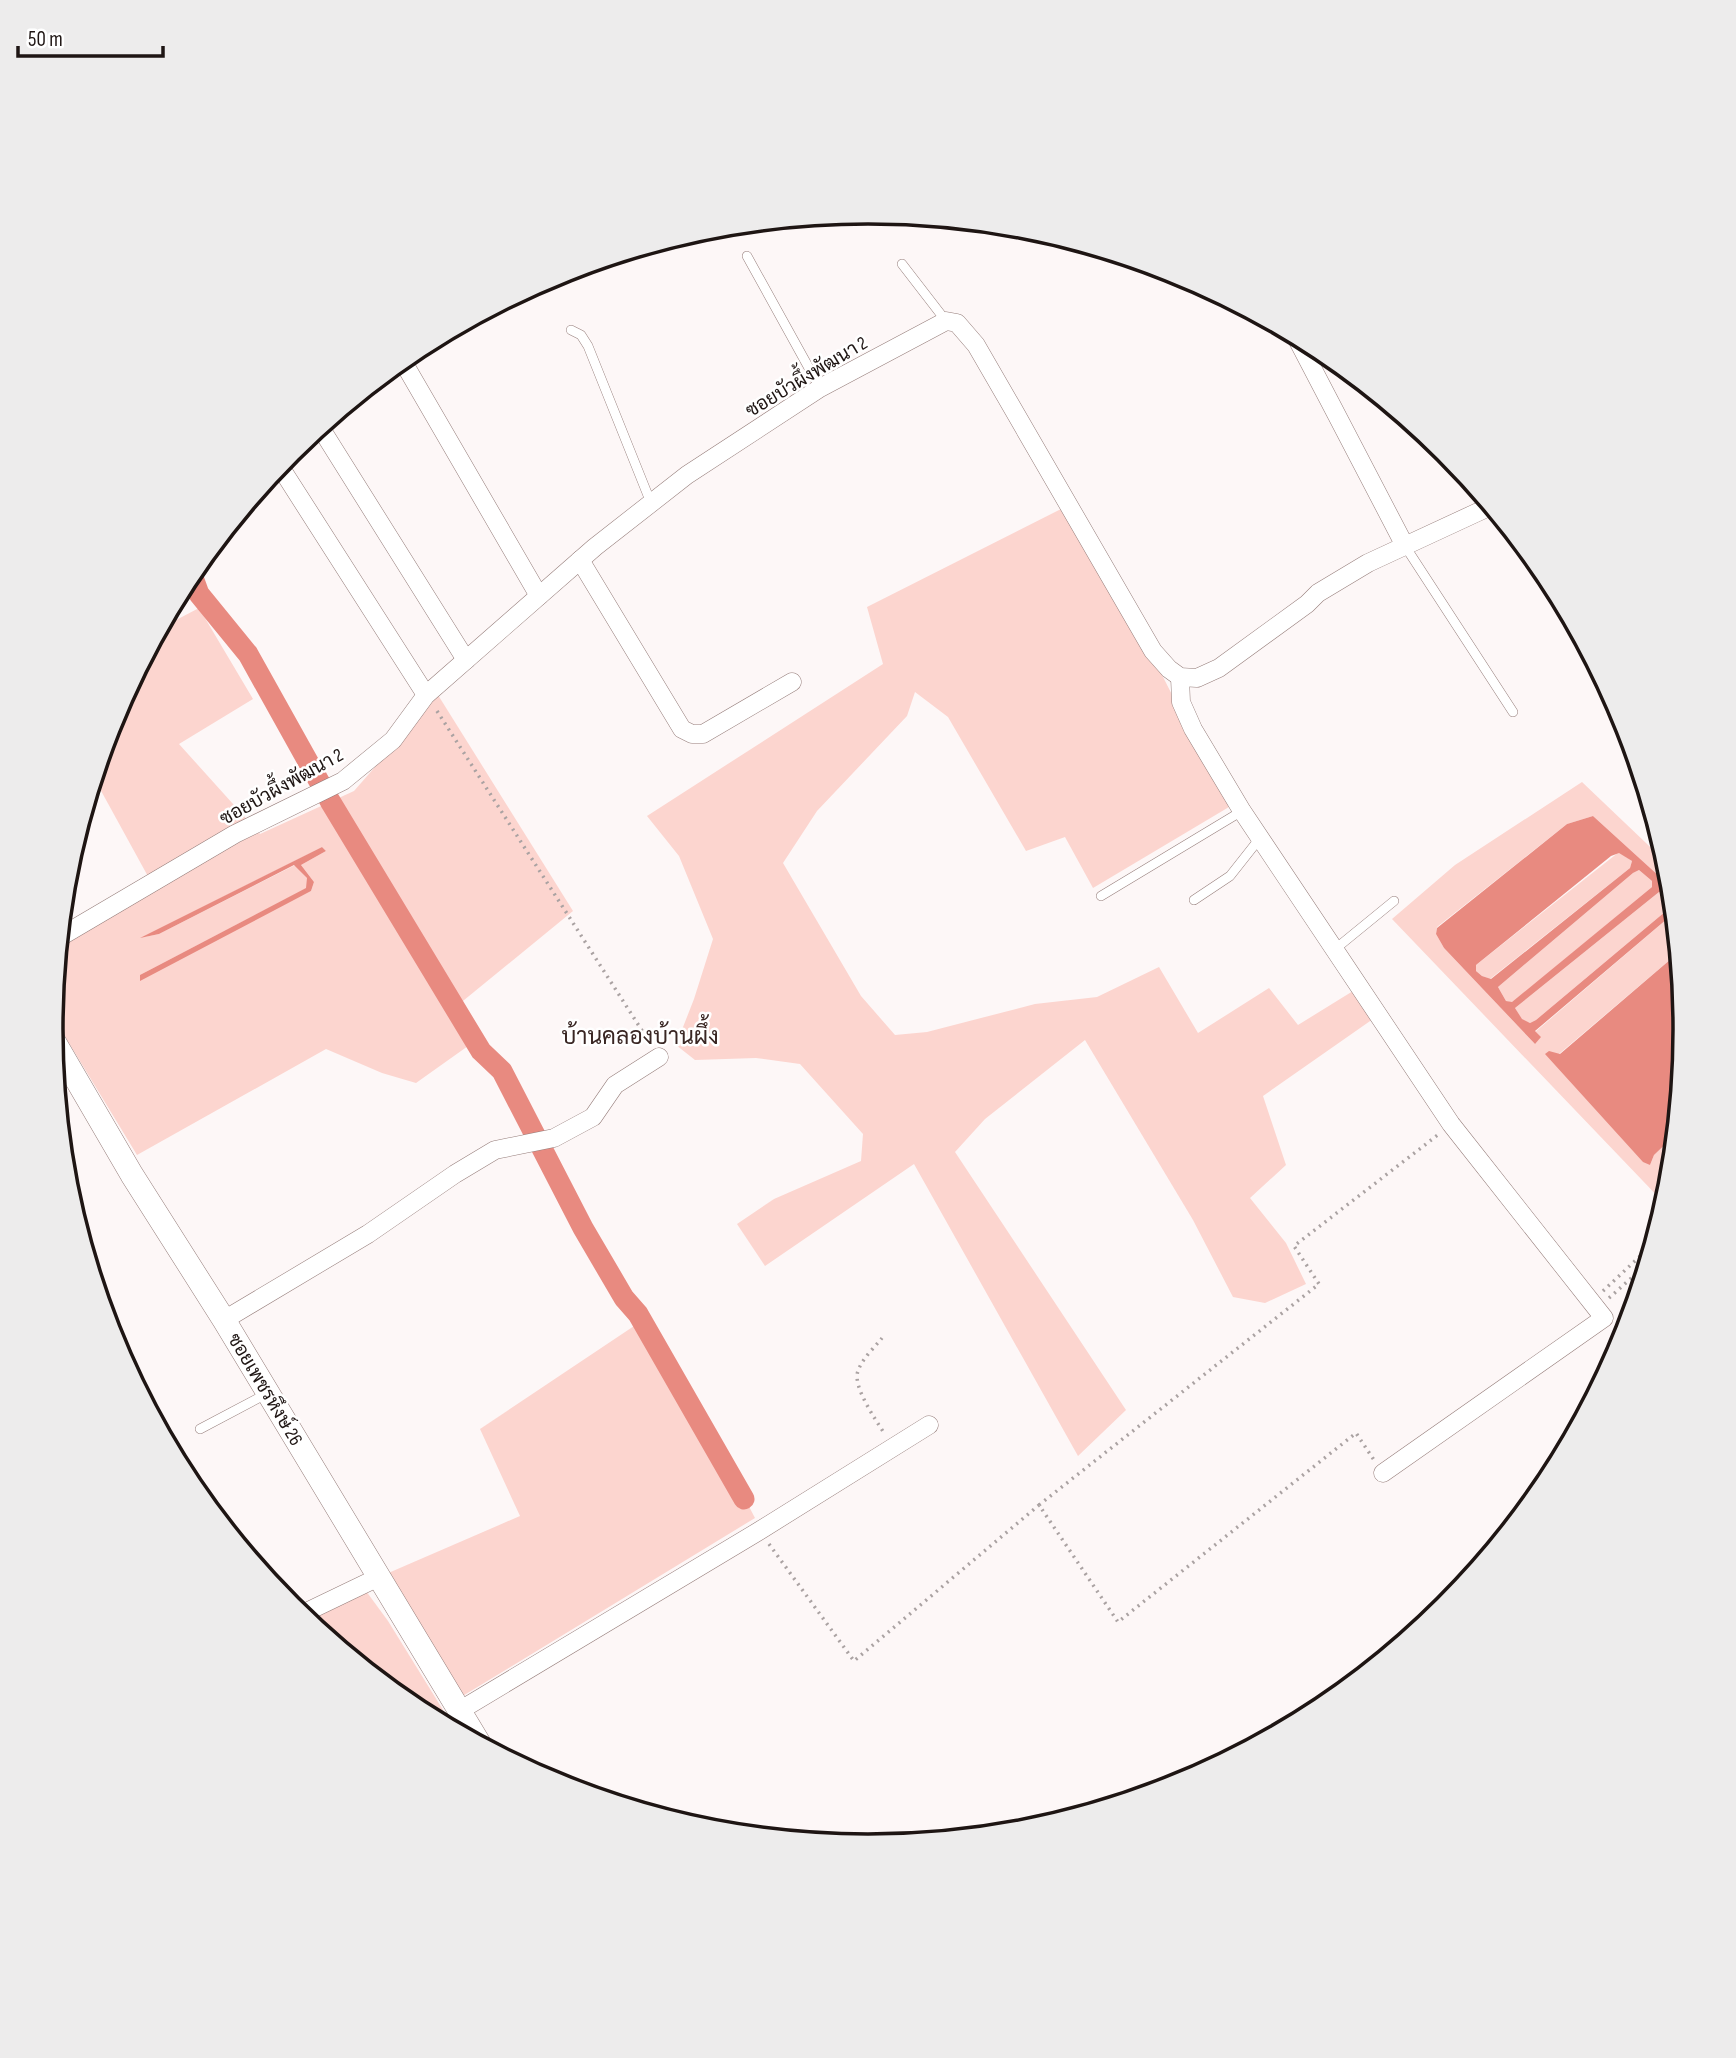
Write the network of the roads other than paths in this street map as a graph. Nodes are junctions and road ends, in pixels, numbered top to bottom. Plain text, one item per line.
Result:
1 (747, 256) dead end
2 (902, 264) dead end
3 (946, 321) junction
4 (571, 330) dead end
5 (1305, 354) edge
6 (407, 369) edge
7 (820, 388) junction
8 (325, 435) edge
9 (285, 475) edge
10 (651, 503) junction
11 (1483, 510) edge
12 (1405, 546) junction
13 (580, 560) junction
14 (539, 596) junction
15 (466, 660) junction
16 (1180, 677) junction
17 (792, 682) dead end
18 (426, 695) junction
19 (1513, 712) dead end
20 (1242, 811) junction
21 (1260, 838) junction
22 (1101, 896) dead end
23 (1194, 900) dead end
24 (1394, 901) dead end
25 (69, 932) edge
26 (1334, 950) junction
27 (659, 1057) road end
28 (64, 1059) edge
29 (224, 1320) junction
30 (267, 1394) junction
31 (929, 1425) dead end
32 (200, 1429) dead end
33 (1384, 1473) road end
34 (379, 1577) junction
35 (311, 1610) edge
36 (459, 1711) junction
37 (470, 1729) edge

1 - 7 lane
2 - 3 lane
3 - 7 street, ซอยบัวผึ้งพัฒนา 2
3 - 16 street
4 - 10 lane
5 - 12 street
6 - 14 street
7 - 10 street, ซอยบัวผึ้งพัฒนา 2
8 - 15 street
9 - 18 street
10 - 13 street, ซอยบัวผึ้งพัฒนา 2
11 - 12 street
12 - 16 street
12 - 19 lane
13 - 14 street, ซอยบัวผึ้งพัฒนา 2
13 - 17 street
14 - 15 street, ซอยบัวผึ้งพัฒนา 2
15 - 18 street, ซอยบัวผึ้งพัฒนา 2
16 - 20 street
18 - 25 street, ซอยบัวผึ้งพัฒนา 2
20 - 21 street
20 - 22 lane
21 - 23 lane
21 - 26 street
24 - 26 lane
26 - 33 street
27 - 29 street
28 - 29 street, ซอยเพชรหึงษ์ 26
29 - 30 street, ซอยเพชรหึงษ์ 26
30 - 32 lane
30 - 34 street, ซอยเพชรหึงษ์ 26
31 - 36 street
34 - 35 street
34 - 36 street, ซอยเพชรหึงษ์ 26
36 - 37 street, ซอยเพชรหึงษ์ 26

